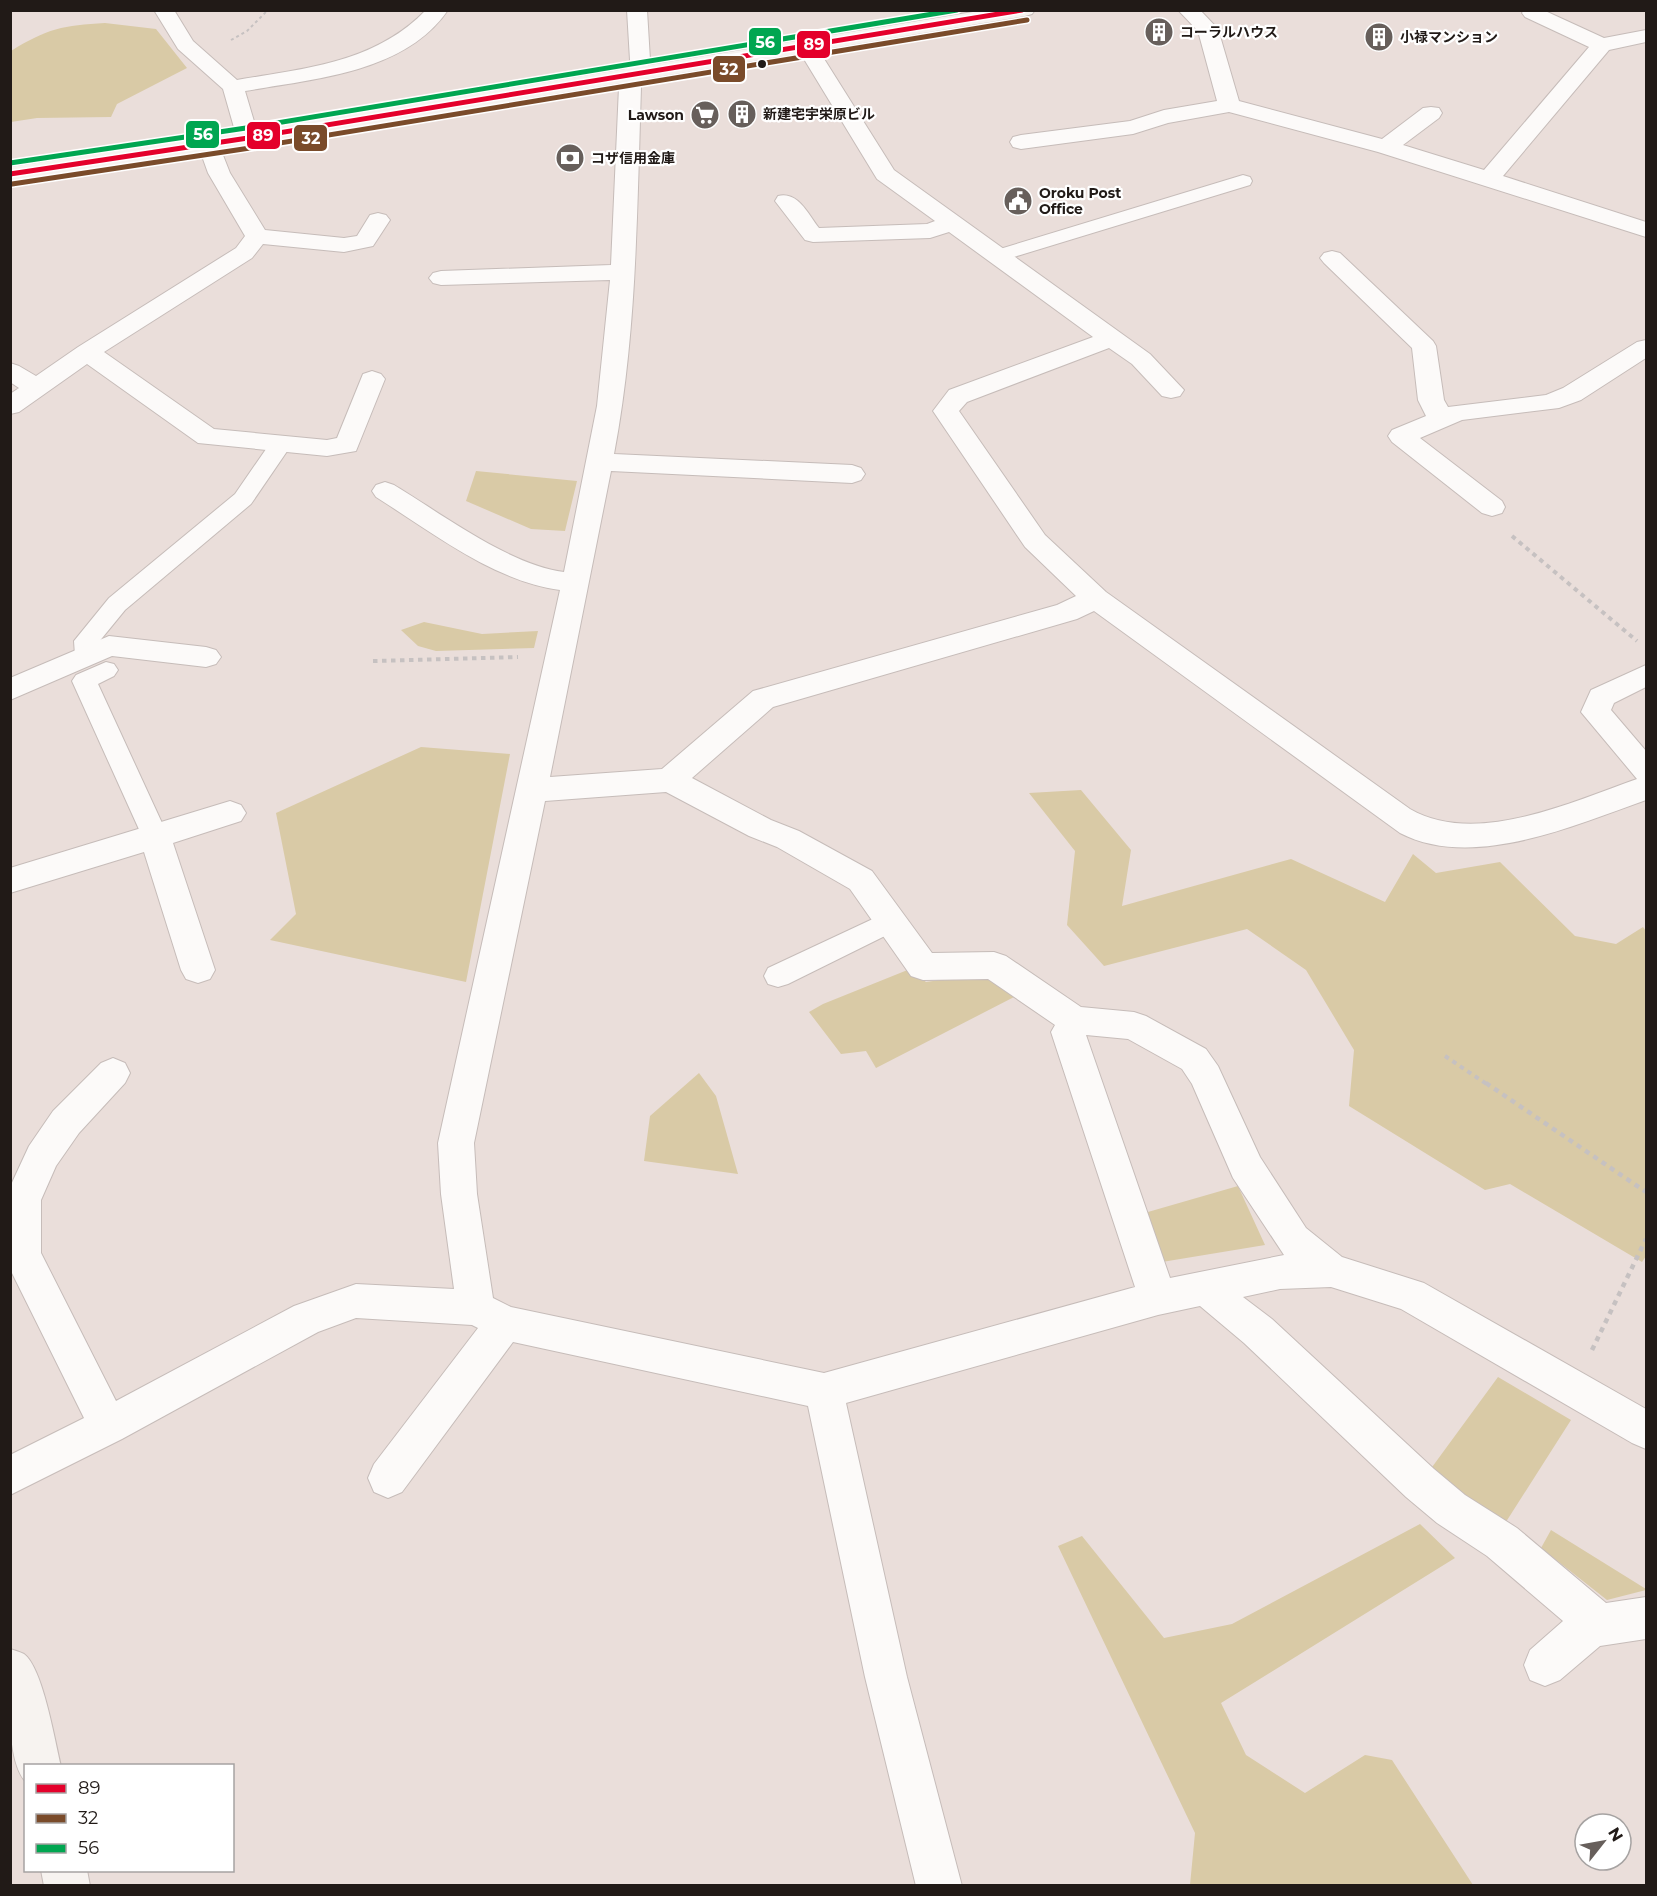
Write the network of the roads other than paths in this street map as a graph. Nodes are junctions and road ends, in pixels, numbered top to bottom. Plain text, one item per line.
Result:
1 (164, 10) edge
2 (438, 10) edge
3 (637, 10) edge
4 (1025, 10) edge
5 (1188, 10) edge
6 (1532, 13) dead end
7 (1647, 36) edge
8 (1602, 45) junction
9 (806, 46) junction
10 (634, 74) junction
11 (233, 87) junction
12 (1229, 105) junction
13 (1431, 113) dead end
14 (248, 138) junction
15 (1021, 142) dead end
16 (209, 145) junction
17 (1386, 147) junction
18 (10, 174) edge
19 (1489, 179) junction
20 (1243, 181) dead end
21 (786, 201) dead end
22 (378, 220) dead end
23 (951, 223) junction
24 (1647, 230) edge
25 (257, 236) junction
26 (997, 256) junction
27 (1332, 258) dead end
28 (623, 272) junction
29 (441, 278) dead end
30 (1111, 339) junction
31 (1647, 347) edge
32 (87, 352) junction
33 (10, 371) edge
34 (372, 379) dead end
35 (36, 387) junction
36 (1170, 390) dead end
37 (10, 406) edge
38 (1441, 420) junction
39 (281, 444) junction
40 (601, 462) junction
41 (852, 474) dead end
42 (385, 491) dead end
43 (1492, 507) road end
44 (576, 583) junction
45 (1096, 599) junction
46 (206, 657) dead end
47 (97, 663) junction
48 (1647, 675) edge
49 (10, 690) edge
50 (1647, 771) edge
51 (670, 780) junction
52 (1647, 788) edge
53 (532, 790) junction
54 (230, 813) dead end
55 (155, 836) junction
56 (10, 881) edge
57 (892, 921) junction
58 (198, 970) dead end
59 (778, 976) dead end
60 (1074, 1020) junction
61 (113, 1073) dead end
62 (1331, 1270) junction
63 (1208, 1287) junction
64 (1158, 1298) junction
65 (491, 1315) junction
66 (824, 1391) junction
67 (108, 1426) junction
68 (1647, 1430) edge
69 (10, 1476) edge
70 (388, 1478) dead end
71 (1647, 1618) edge
72 (1595, 1622) junction
73 (1545, 1665) dead end
74 (10, 1670) edge
75 (39, 1764) edge
76 (939, 1886) edge

1 - 11 street
2 - 11 street
3 - 10 street
4 - 9 main road
5 - 12 street
6 - 8 street
7 - 8 street
8 - 19 street
9 - 10 main road
9 - 23 street
10 - 14 main road
10 - 28 street
11 - 14 street
12 - 15 street
12 - 17 street
13 - 17 street
14 - 16 main road
16 - 18 main road
16 - 25 street
17 - 19 street
19 - 24 street
20 - 26 lane
21 - 23 street
22 - 25 street
23 - 26 street
25 - 32 street
26 - 30 street
27 - 38 street
28 - 29 street
28 - 40 street
30 - 36 street
30 - 45 street
31 - 38 street
32 - 35 street
32 - 39 street
33 - 35 street
34 - 39 street
35 - 37 street
38 - 43 street
39 - 47 lane
40 - 41 street
40 - 44 street
42 - 44 street
44 - 53 street
45 - 51 street
45 - 52 street
46 - 47 street
47 - 49 street
47 - 55 lane
48 - 50 street
51 - 53 street
51 - 57 street
53 - 65 street
54 - 55 street
55 - 56 street
55 - 58 street
57 - 59 lane
57 - 60 street
60 - 62 street
60 - 64 street
61 - 67 street
62 - 63 street
62 - 68 street
63 - 64 street
63 - 72 street
64 - 66 street
65 - 66 street
65 - 67 street
65 - 70 street
66 - 76 street
67 - 69 street
71 - 72 street
72 - 73 street
74 - 75 main road

